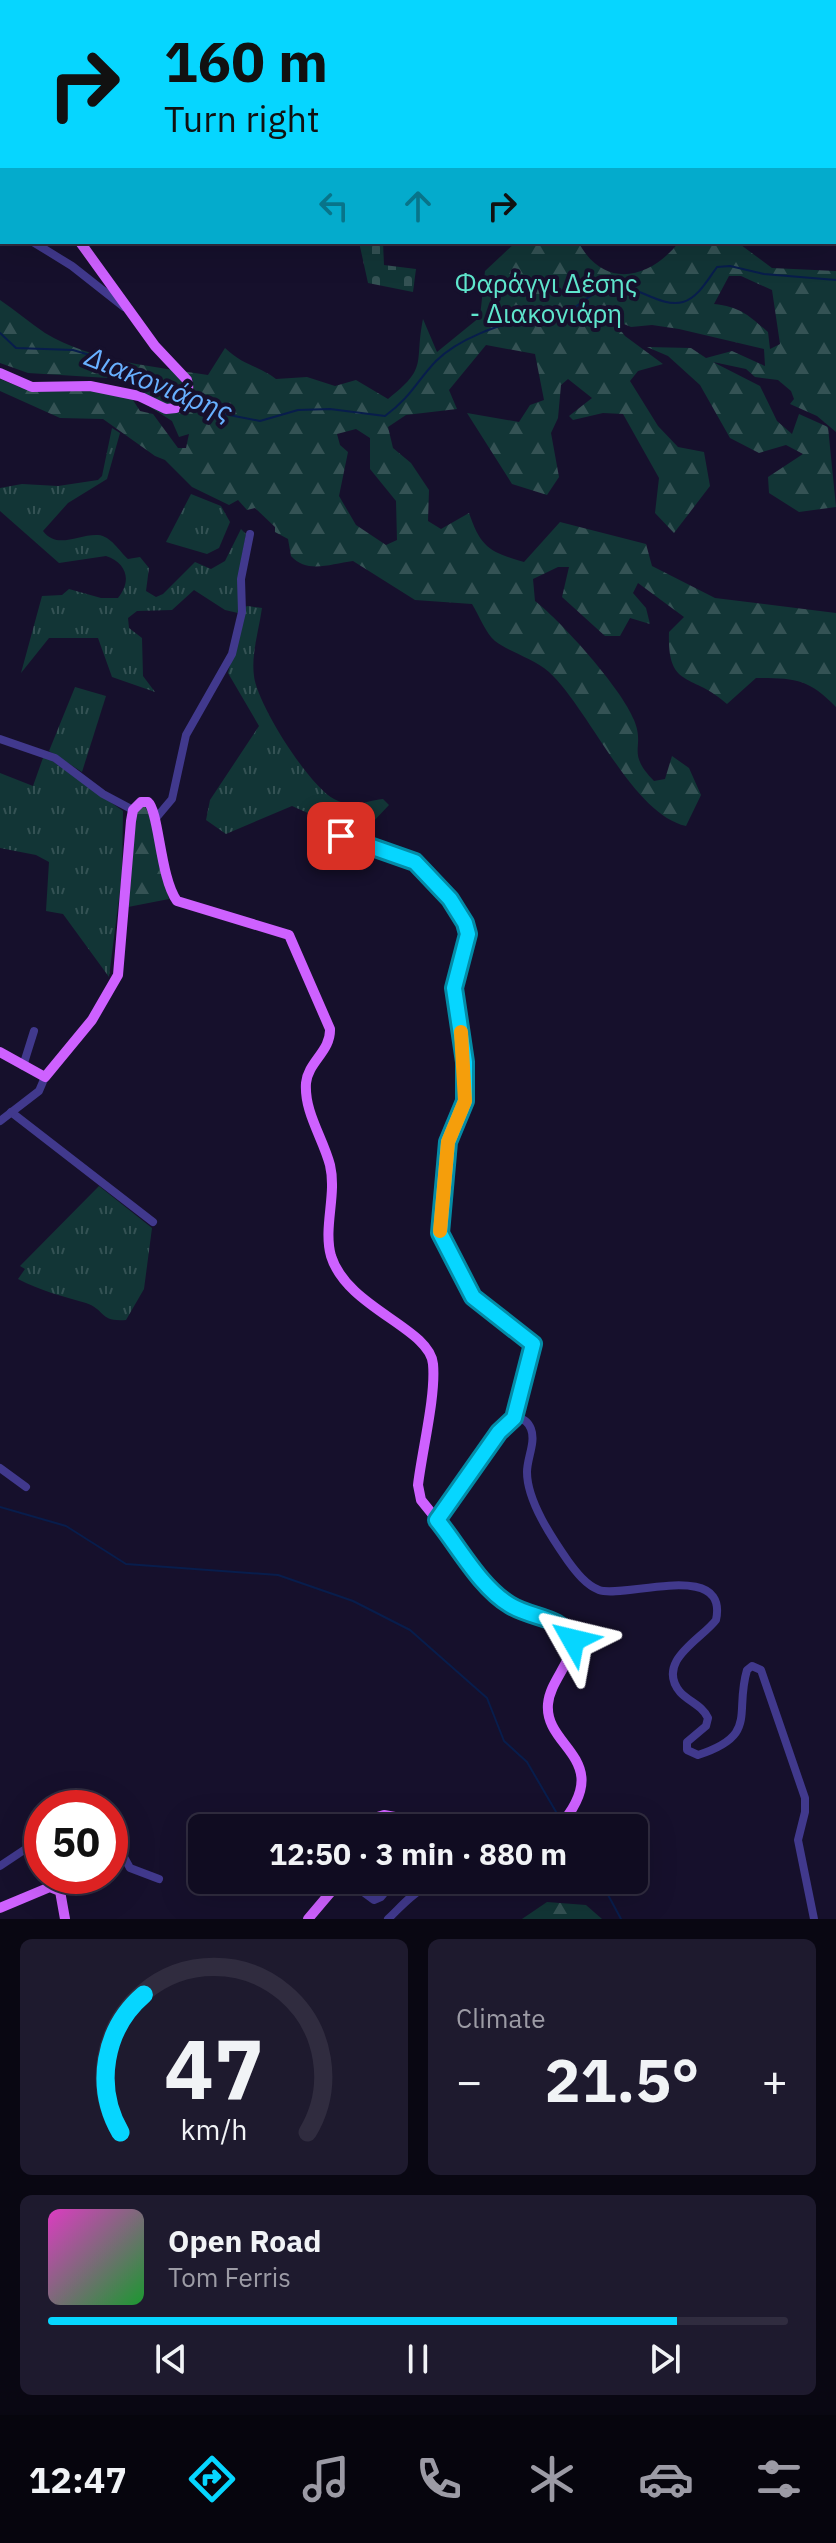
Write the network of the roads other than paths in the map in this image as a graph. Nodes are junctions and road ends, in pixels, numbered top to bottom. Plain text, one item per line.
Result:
1 (36, 244) edge
2 (81, 244) edge
3 (132, 312) junction
4 (0, 373) edge
5 (250, 534) dead end
6 (0, 739) edge
7 (133, 810) junction
8 (156, 818) junction
9 (341, 836) dead end
10 (34, 1031) dead end
11 (0, 1052) edge
12 (23, 1066) junction
13 (45, 1077) junction
14 (11, 1112) junction
15 (0, 1121) edge
16 (153, 1222) dead end
17 (514, 1418) junction
18 (0, 1468) edge
19 (26, 1487) dead end
20 (437, 1520) junction
21 (569, 1814) edge
22 (24, 1850) edge
23 (128, 1864) edge
24 (0, 1866) edge
25 (159, 1879) dead end
26 (30, 1894) edge
27 (61, 1894) edge
28 (331, 1894) edge
29 (365, 1894) edge
30 (383, 1894) edge
31 (416, 1894) edge
32 (0, 1908) edge
33 (65, 1919) edge
34 (308, 1919) edge
35 (388, 1919) edge
36 (814, 1919) edge

1 - 3 street
2 - 3 main road
3 - 4 main road
5 - 8 street
6 - 7 street
7 - 8 main road
7 - 13 main road
8 - 20 main road
9 - 17 street
10 - 12 street
11 - 12 main road
12 - 13 main road
13 - 14 street
14 - 15 street
14 - 16 street
17 - 20 street
17 - 36 street
18 - 19 street
20 - 21 main road
22 - 24 street
23 - 25 street
26 - 32 main road
27 - 33 main road
28 - 34 main road
29 - 30 street
31 - 35 street

